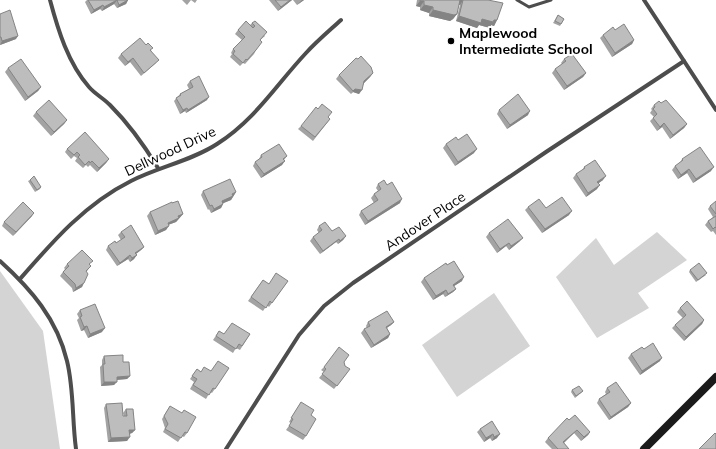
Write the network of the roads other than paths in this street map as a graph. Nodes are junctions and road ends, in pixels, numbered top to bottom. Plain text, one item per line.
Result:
1 (50, 0) edge
2 (518, 0) edge
3 (550, 0) edge
4 (644, 0) edge
5 (341, 20) dead end
6 (684, 61) junction
7 (716, 110) edge
8 (158, 168) junction
9 (0, 261) edge
10 (20, 279) junction
11 (716, 377) edge
12 (76, 449) edge
13 (226, 449) edge
14 (644, 449) edge

1 - 8 street
2 - 3 lane
4 - 6 street
5 - 8 street, Dellwood Drive
6 - 7 street
6 - 13 street, Andover Place
8 - 10 street, Dellwood Drive
9 - 10 street
10 - 12 street
11 - 14 street

